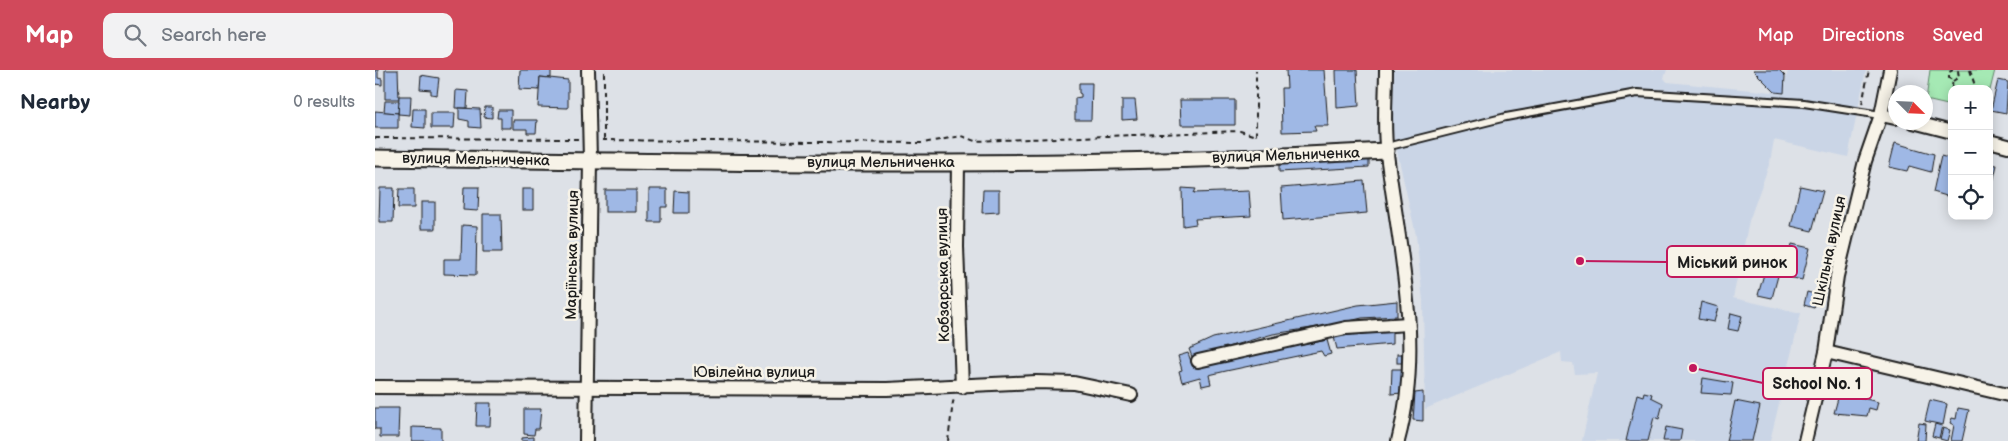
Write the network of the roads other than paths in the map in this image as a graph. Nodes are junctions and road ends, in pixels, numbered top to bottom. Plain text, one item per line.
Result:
1 (588, 70) edge
2 (1385, 70) edge
3 (1891, 70) edge
4 (1881, 115) junction
5 (1888, 116) edge
6 (1933, 127) edge
7 (1948, 131) edge
8 (1993, 142) edge
9 (2008, 146) edge
10 (1390, 148) junction
11 (375, 158) edge
12 (590, 160) junction
13 (958, 162) junction
14 (1408, 324) junction
15 (1826, 352) junction
16 (1198, 361) dead end
17 (375, 387) edge
18 (587, 387) junction
19 (962, 387) junction
20 (1131, 395) dead end
21 (2008, 395) edge
22 (586, 441) edge
23 (1398, 441) edge
24 (1805, 441) edge

1 - 12 street, Маріїнська вулиця
2 - 10 street
3 - 4 street, Шкільна вулиця
4 - 5 street
4 - 10 lane
4 - 15 street, Шкільна вулиця
6 - 7 street
8 - 9 street
10 - 13 street, вулиця Мельниченка
10 - 14 street
11 - 12 street, вулиця Мельниченка
12 - 13 street, вулиця Мельниченка
12 - 18 street, Маріїнська вулиця
13 - 19 street, Кобзарська вулиця
14 - 16 street
14 - 23 street
15 - 21 street
15 - 24 street, Шкільна вулиця
17 - 18 street, Ювілейна вулиця
18 - 19 street, Ювілейна вулиця
18 - 22 street, Маріїнська вулиця
19 - 20 street, Ювілейна вулиця

